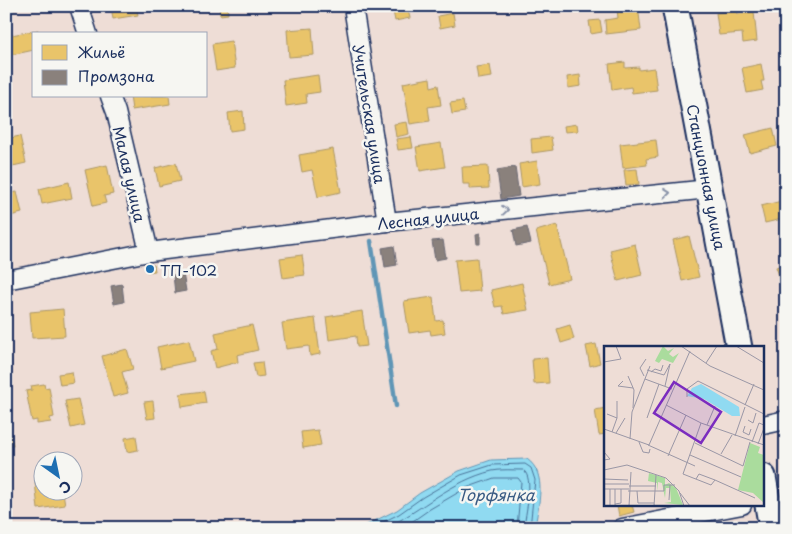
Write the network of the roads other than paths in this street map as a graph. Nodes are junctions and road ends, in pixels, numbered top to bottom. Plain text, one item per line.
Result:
1 (79, 6) edge
2 (353, 6) edge
3 (675, 6) edge
4 (87, 32) edge
5 (111, 98) edge
6 (709, 189) junction
7 (387, 222) junction
8 (149, 252) junction
9 (6, 280) edge
10 (739, 346) edge
11 (786, 420) edge
12 (764, 425) edge
13 (765, 493) edge
14 (737, 506) edge
15 (622, 528) edge
16 (772, 528) edge

1 - 4 street
2 - 7 street, Учительская улица
3 - 6 main road, Станционная улица
5 - 8 street, Малая улица
7 -> 6 street, Лесная улица
6 - 10 main road, Станционная улица
7 - 8 street, Лесная улица
8 - 9 street, Лесная улица
11 - 12 street
13 - 16 main road
14 - 15 street

